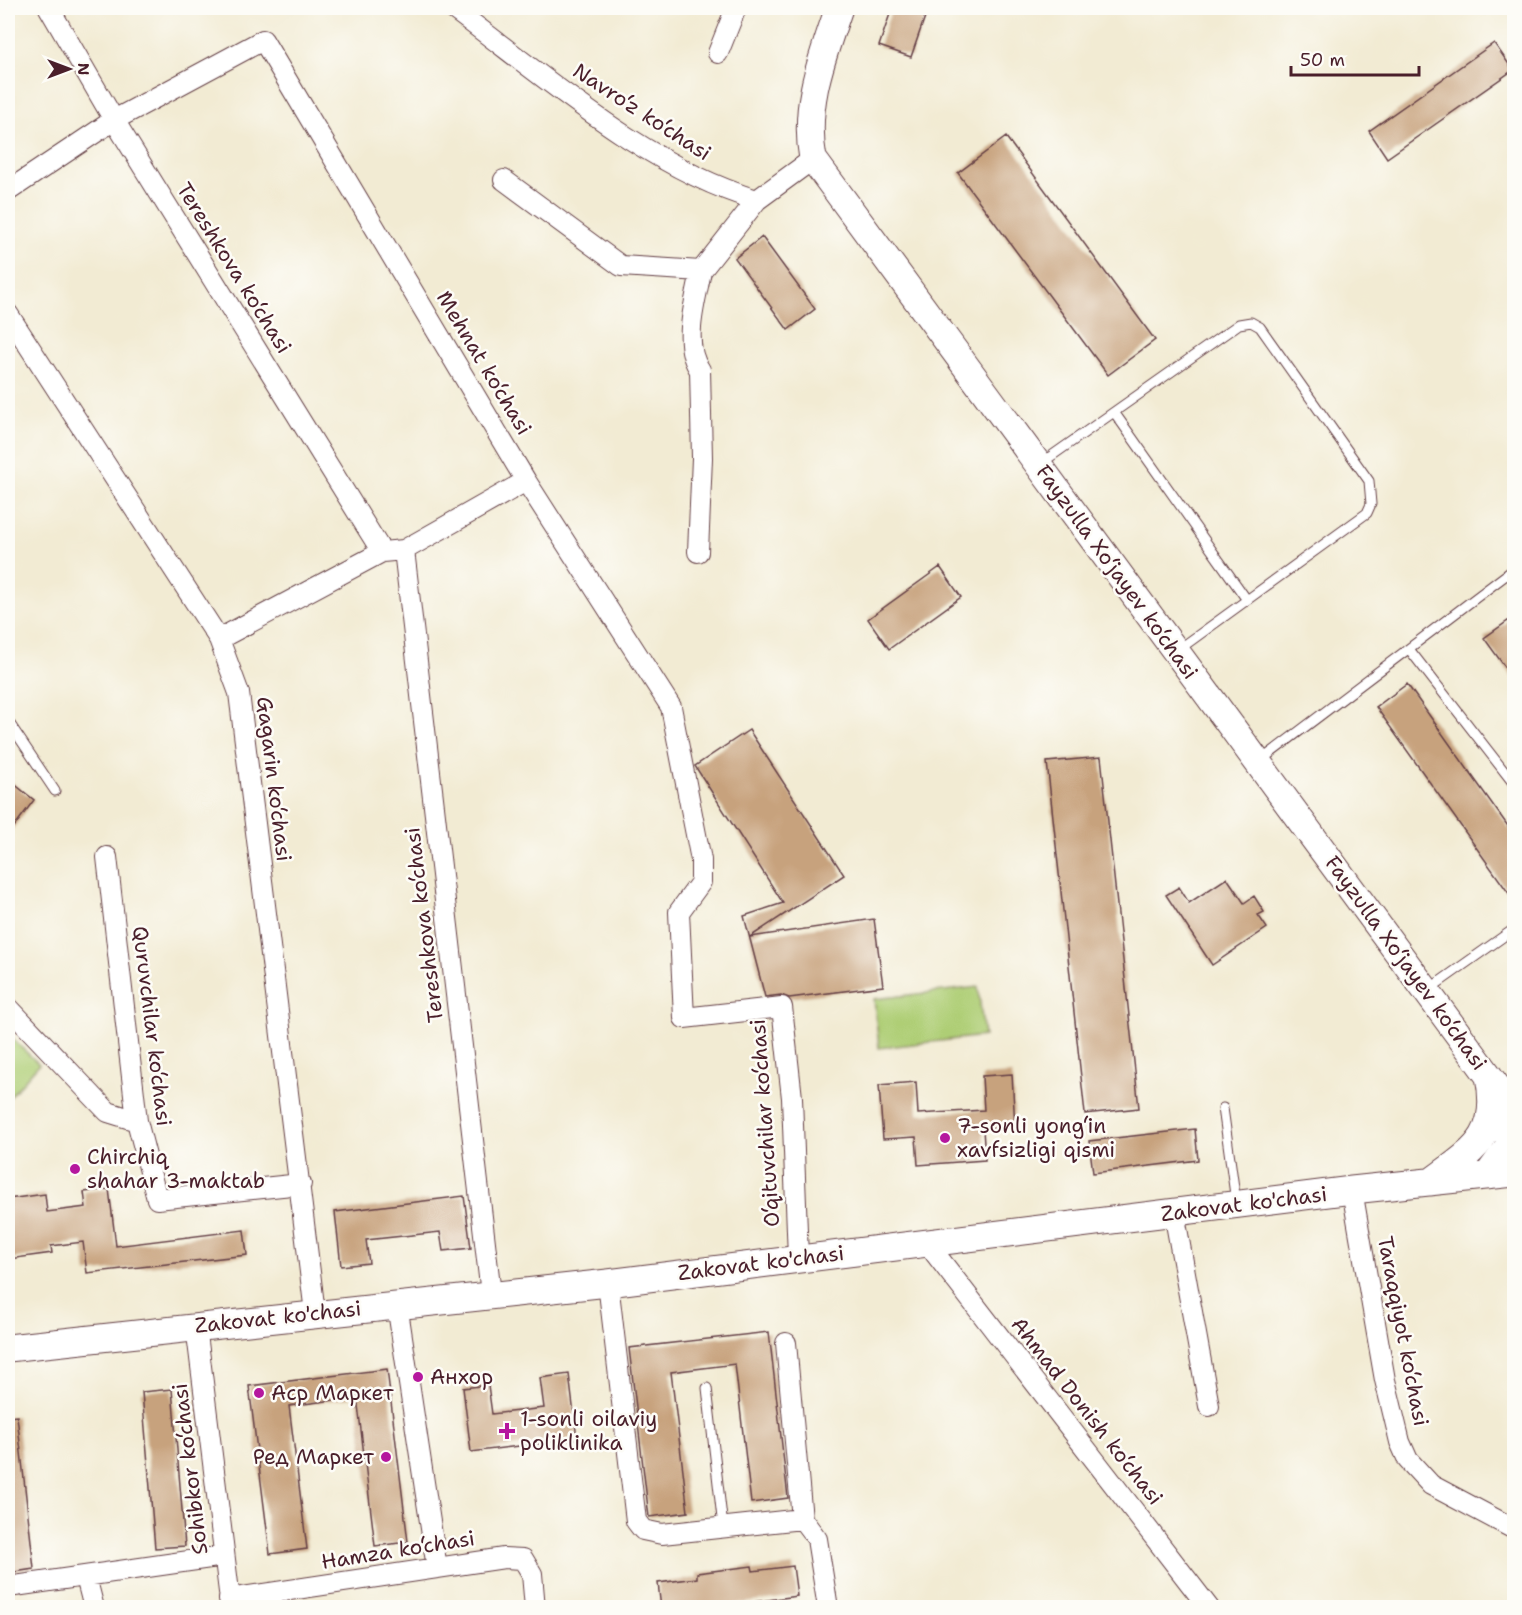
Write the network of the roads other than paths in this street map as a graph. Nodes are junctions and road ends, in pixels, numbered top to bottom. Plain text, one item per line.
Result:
1 (49, 8) edge
2 (452, 8) edge
3 (736, 8) edge
4 (839, 8) edge
5 (718, 53) dead end
6 (114, 120) junction
7 (813, 159) junction
8 (504, 180) dead end
9 (8, 191) edge
10 (757, 200) junction
11 (701, 271) junction
12 (8, 314) edge
13 (1114, 412) junction
14 (1038, 465) junction
15 (526, 481) junction
16 (404, 550) junction
17 (382, 552) junction
18 (698, 552) dead end
19 (1515, 569) edge
20 (1247, 600) junction
21 (219, 639) junction
22 (1409, 649) junction
23 (1176, 651) junction
24 (671, 707) joint
25 (8, 721) edge
26 (1258, 763) junction
27 (1515, 784) edge
28 (55, 790) dead end
29 (107, 857) dead end
30 (1515, 929) edge
31 (1426, 991) junction
32 (8, 1007) edge
33 (1488, 1075) junction
34 (1223, 1108) dead end
35 (1515, 1110) edge
36 (1515, 1119) edge
37 (137, 1121) junction
38 (1515, 1173) edge
39 (1487, 1176) junction
40 (1430, 1183) junction
41 (301, 1184) junction
42 (1352, 1190) junction
43 (1236, 1204) junction
44 (1174, 1212) junction
45 (927, 1243) junction
46 (798, 1258) junction
47 (608, 1283) junction
48 (491, 1294) junction
49 (397, 1304) junction
50 (315, 1313) junction
51 (196, 1326) junction
52 (786, 1343) dead end
53 (8, 1348) edge
54 (706, 1388) dead end
55 (1209, 1406) dead end
56 (802, 1519) junction
57 (723, 1527) junction
58 (1515, 1529) edge
59 (225, 1556) junction
60 (437, 1568) junction
61 (86, 1577) junction
62 (8, 1587) edge
63 (230, 1603) edge
64 (94, 1608) edge
65 (536, 1608) edge
66 (828, 1608) edge
67 (1209, 1608) edge

1 - 6 street, Tereshkova ko‘chasi
2 - 10 street, Navro‘z ko‘chasi
3 - 5 street
4 - 7 main road
6 - 9 street
6 - 15 street, Mehnat ko‘chasi
6 - 17 street, Tereshkova ko‘chasi
7 - 10 street
7 - 14 main road, Fayzulla Xo‘jayev ko‘chasi
8 - 11 street
10 - 11 street
11 - 18 street
12 - 21 street, Gagarin ko‘chasi
13 - 14 lane
13 - 20 lane
13 - 20 lane
14 - 23 main road, Fayzulla Xo‘jayev ko‘chasi
15 - 16 street
15 - 24 street, Mehnat ko‘chasi
16 - 17 street
16 - 48 street, Tereshkova ko‘chasi
17 - 21 street
19 - 22 lane
20 - 23 lane
21 - 41 street, Gagarin ko‘chasi
22 - 26 lane
22 - 27 lane
23 - 26 main road, Fayzulla Xo‘jayev ko‘chasi
24 - 46 street, O‘qituvchilar ko‘chasi
25 - 28 lane
26 - 31 main road, Fayzulla Xo‘jayev ko‘chasi
29 - 37 street, Quruvchilar ko‘chasi
30 - 31 lane
31 - 33 main road, Fayzulla Xo‘jayev ko‘chasi
32 - 37 street
33 - 35 main road, Fayzulla Xo‘jayev ko‘chasi
33 - 40 main road
34 - 43 lane
36 - 39 main road
37 - 41 street, Quruvchilar ko‘chasi
38 - 39 main road, Zakovat ko'chasi
39 - 40 main road, Zakovat ko'chasi
40 - 42 main road, Zakovat ko'chasi
41 - 50 street, Gagarin ko‘chasi
42 - 43 main road, Zakovat ko'chasi
42 - 58 street, Taraqqiyot ko‘chasi
43 - 44 main road, Zakovat ko'chasi
44 - 45 main road, Zakovat ko'chasi
44 - 55 street
45 - 46 main road, Zakovat ko'chasi
45 - 67 street, Ahmad Donish ko‘chasi
46 - 47 main road, Zakovat ko'chasi
47 - 48 main road, Zakovat ko'chasi
47 - 57 street
48 - 49 main road, Zakovat ko'chasi
49 - 50 main road, Zakovat ko'chasi
49 - 60 street
50 - 51 main road, Zakovat ko'chasi
51 - 53 main road, Zakovat ko'chasi
51 - 59 street, Sohibkor ko‘chasi
52 - 56 street
54 - 57 lane
56 - 57 street
56 - 66 street
59 - 61 street
59 - 63 street, Sohibkor ko‘chasi
60 - 63 street, Hamza ko‘chasi
60 - 65 street, Hamza ko‘chasi
61 - 62 street
61 - 64 street

